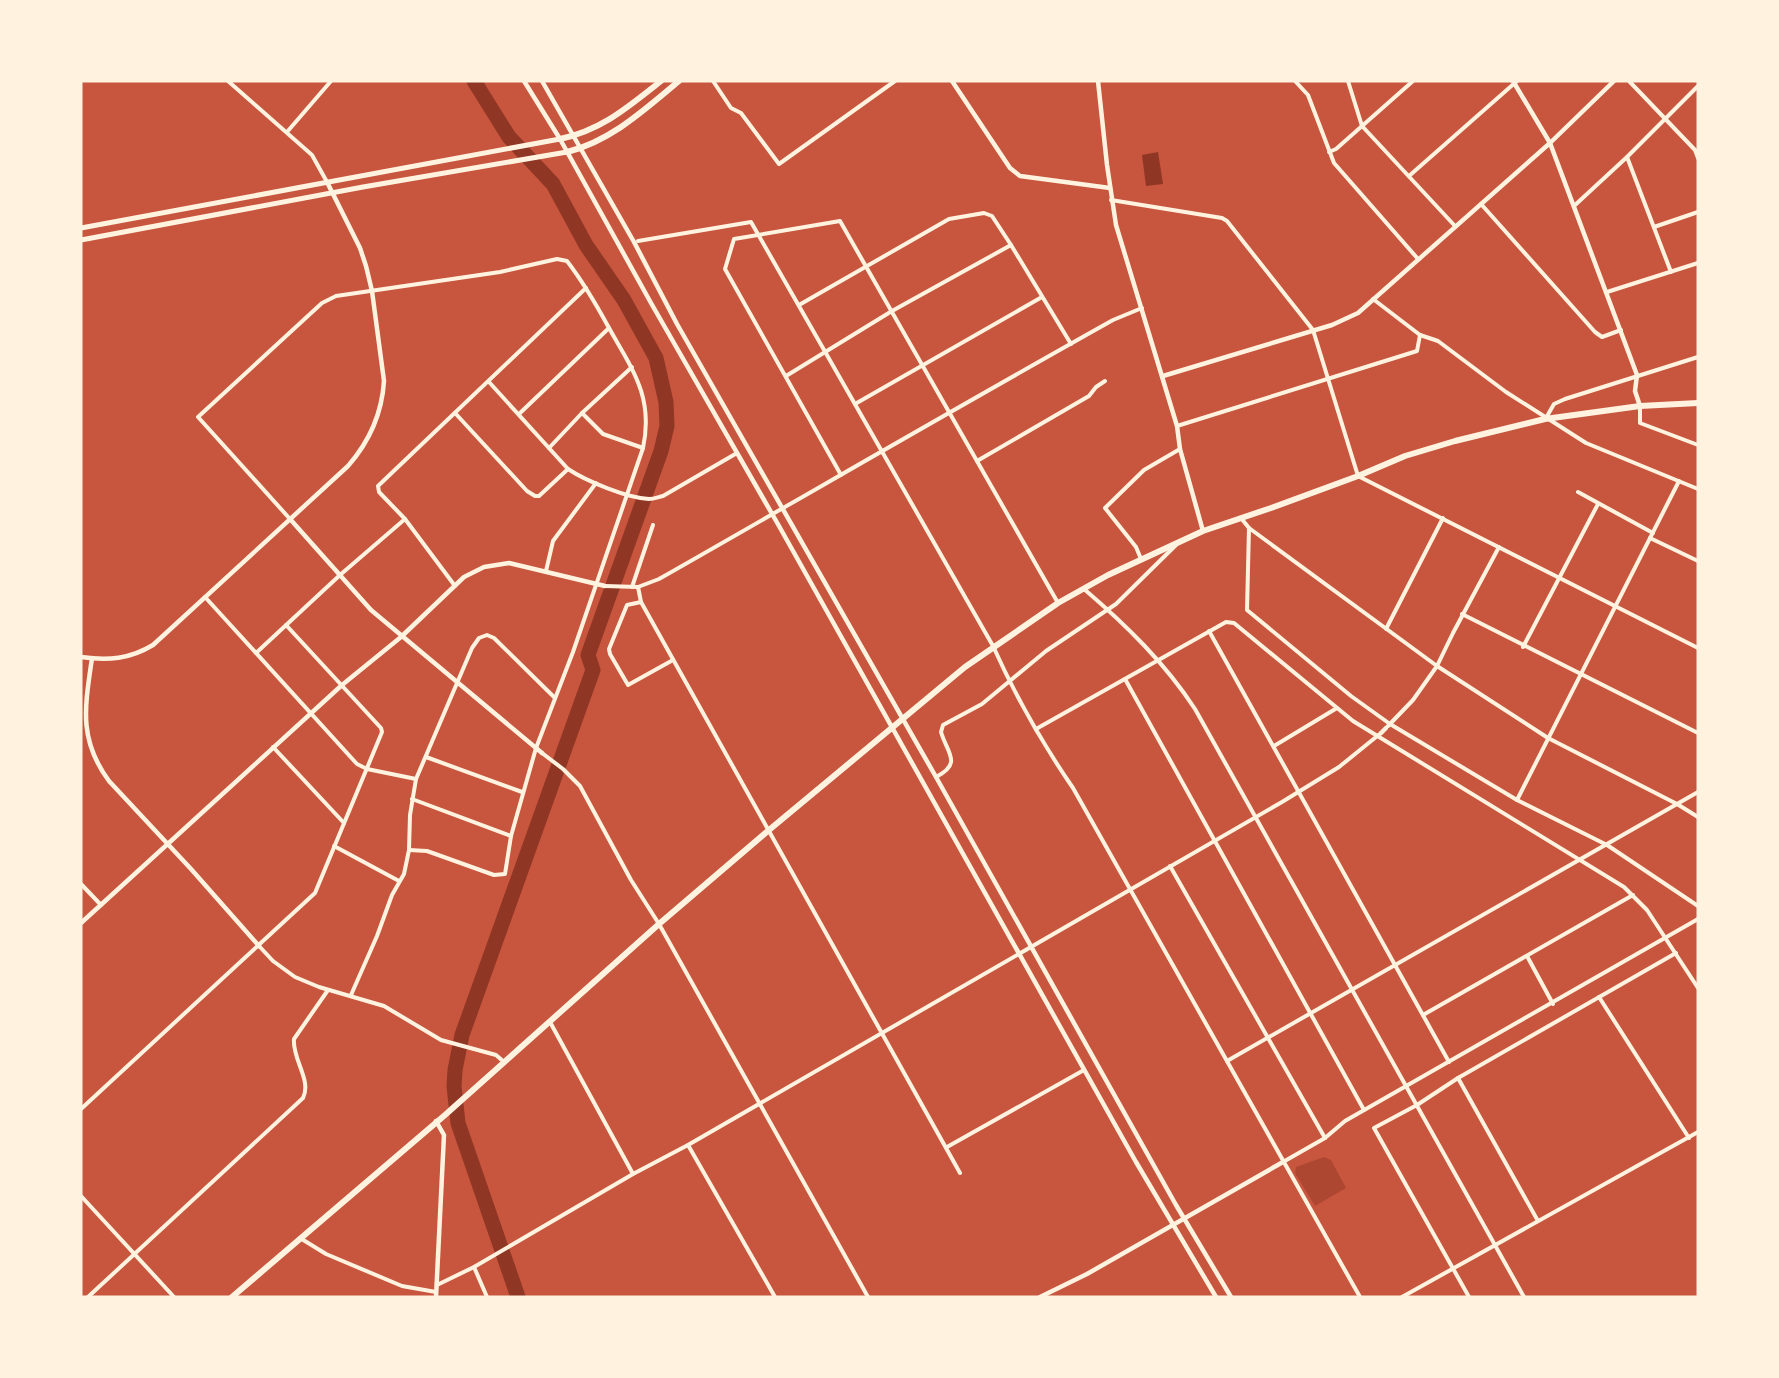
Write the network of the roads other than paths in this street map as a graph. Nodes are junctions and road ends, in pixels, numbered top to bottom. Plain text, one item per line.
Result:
1 (228, 81) edge
2 (331, 81) edge
3 (524, 81) edge
4 (542, 81) edge
5 (661, 81) edge
6 (679, 81) edge
7 (713, 81) edge
8 (895, 81) edge
9 (952, 81) edge
10 (1098, 81) edge
11 (1295, 81) edge
12 (1348, 81) edge
13 (1413, 81) edge
14 (1614, 81) edge
15 (1629, 81) edge
16 (1515, 82) edge
17 (1698, 86) edge
18 (1664, 118) junction
19 (1362, 126) junction
20 (287, 132) junction
21 (573, 136) junction
22 (560, 139) junction
23 (1550, 143) junction
24 (581, 148) junction
25 (567, 152) junction
26 (1329, 152) junction
27 (1627, 157) junction
28 (1698, 158) edge
29 (1409, 176) junction
30 (327, 182) junction
31 (1110, 188) junction
32 (333, 194) junction
33 (1112, 200) junction
34 (1481, 204) junction
35 (1574, 206) junction
36 (1698, 212) edge
37 (1455, 226) junction
38 (1654, 227) junction
39 (81, 228) edge
40 (760, 235) junction
41 (81, 240) edge
42 (638, 242) dead end
43 (1011, 245) junction
44 (1418, 259) junction
45 (1698, 263) edge
46 (866, 267) junction
47 (1671, 272) junction
48 (586, 288) junction
49 (372, 291) junction
50 (1607, 292) junction
51 (1042, 297) junction
52 (1373, 299) junction
53 (799, 305) junction
54 (1142, 308) junction
55 (892, 312) junction
56 (609, 328) junction
57 (1312, 330) junction
58 (1622, 330) junction
59 (1420, 335) junction
60 (1071, 344) junction
61 (825, 352) junction
62 (1698, 357) edge
63 (923, 365) junction
64 (632, 367) junction
65 (1637, 375) junction
66 (786, 376) junction
67 (1163, 376) junction
68 (1328, 380) junction
69 (1105, 381) dead end
70 (489, 382) junction
71 (1698, 403) edge
72 (855, 404) junction
73 (1640, 406) junction
74 (949, 412) junction
75 (455, 413) junction
76 (582, 413) junction
77 (519, 414) junction
78 (1545, 419) junction
79 (1177, 426) junction
80 (1698, 445) edge
81 (549, 448) junction
82 (643, 448) junction
83 (1180, 449) junction
84 (882, 451) junction
85 (737, 453) junction
86 (977, 461) junction
87 (568, 468) junction
88 (841, 475) junction
89 (1358, 476) junction
90 (1679, 481) junction
91 (596, 483) junction
92 (1698, 489) edge
93 (1578, 492) dead end
94 (629, 495) junction
95 (1598, 504) junction
96 (783, 509) junction
97 (772, 515) junction
98 (1241, 518) junction
99 (1443, 518) junction
100 (290, 519) junction
101 (405, 519) junction
102 (653, 525) dead end
103 (1249, 528) junction
104 (1203, 531) junction
105 (1652, 535) junction
106 (1178, 543) junction
107 (1499, 547) junction
108 (1141, 559) junction
109 (1698, 561) edge
110 (546, 571) junction
111 (340, 575) junction
112 (1560, 578) junction
113 (595, 584) junction
114 (455, 586) junction
115 (605, 586) joint
116 (630, 587) junction
117 (638, 587) junction
118 (1083, 588) junction
119 (205, 597) junction
120 (641, 602) junction
121 (1058, 603) junction
122 (1616, 606) junction
123 (1108, 610) junction
124 (1462, 614) junction
125 (286, 625) junction
126 (1386, 629) junction
127 (1209, 632) junction
128 (401, 637) junction
129 (993, 646) junction
130 (1523, 646) junction
131 (1698, 648) edge
132 (256, 653) junction
133 (81, 657) edge
134 (92, 658) junction
135 (673, 660) junction
136 (1158, 660) junction
137 (1437, 666) junction
138 (1581, 673) junction
139 (1125, 679) junction
140 (1009, 682) junction
141 (457, 683) junction
142 (342, 685) junction
143 (556, 698) junction
144 (1337, 708) junction
145 (311, 714) junction
146 (903, 719) junction
147 (1388, 726) junction
148 (892, 728) junction
149 (1036, 729) junction
150 (1698, 733) edge
151 (1379, 735) junction
152 (84, 738) edge
153 (1548, 738) junction
154 (1274, 746) junction
155 (273, 747) junction
156 (536, 748) junction
157 (542, 753) joint
158 (426, 757) junction
159 (368, 769) junction
160 (936, 777) junction
161 (416, 779) junction
162 (1299, 791) junction
163 (522, 792) junction
164 (1698, 792) edge
165 (412, 799) junction
166 (1517, 800) junction
167 (1677, 804) junction
168 (1257, 817) junction
169 (1698, 817) edge
170 (344, 823) junction
171 (769, 830) junction
172 (511, 836) junction
173 (1215, 840) junction
174 (167, 843) junction
175 (1607, 845) junction
176 (334, 846) junction
177 (409, 850) junction
178 (1581, 860) junction
179 (1170, 866) junction
180 (399, 881) junction
181 (81, 884) edge
182 (1130, 889) junction
183 (1633, 896) junction
184 (101, 905) junction
185 (1698, 906) edge
186 (1698, 920) edge
187 (81, 923) edge
188 (659, 924) junction
189 (1666, 937) junction
190 (259, 946) junction
191 (1032, 946) junction
192 (1020, 953) junction
193 (1676, 953) junction
194 (1527, 956) junction
195 (1395, 964) junction
196 (1698, 988) edge
197 (328, 990) junction
198 (1353, 990) junction
199 (351, 995) junction
200 (1599, 997) junction
201 (1553, 1004) junction
202 (1311, 1013) junction
203 (1423, 1015) junction
204 (550, 1022) junction
205 (883, 1032) junction
206 (1268, 1038) junction
207 (504, 1062) junction
208 (1227, 1062) junction
209 (1449, 1062) junction
210 (1084, 1070) junction
211 (1458, 1078) junction
212 (1406, 1087) junction
213 (759, 1102) junction
214 (1417, 1105) junction
215 (81, 1109) edge
216 (1364, 1110) junction
217 (436, 1121) junction
218 (1698, 1132) edge
219 (1324, 1138) junction
220 (1689, 1138) junction
221 (688, 1145) junction
222 (947, 1147) junction
223 (1283, 1162) junction
224 (960, 1173) dead end
225 (633, 1174) junction
226 (81, 1196) edge
227 (1185, 1218) junction
228 (1538, 1221) junction
229 (1173, 1224) junction
230 (300, 1238) junction
231 (1495, 1245) junction
232 (134, 1254) junction
233 (474, 1267) junction
234 (1453, 1268) junction
235 (437, 1285) junction
236 (436, 1295) edge
237 (88, 1297) edge
238 (174, 1297) edge
239 (232, 1297) edge
240 (487, 1297) edge
241 (775, 1297) edge
242 (868, 1297) edge
243 (1040, 1297) edge
244 (1216, 1297) edge
245 (1231, 1297) edge
246 (1360, 1297) edge
247 (1402, 1297) edge
248 (1469, 1297) edge
249 (1524, 1297) edge

1 - 20 street
2 - 20 street
3 - 22 street
4 - 21 street
5 - 21 highway
6 - 24 highway
7 - 8 street
9 - 31 street
10 - 31 street
11 - 26 street
12 - 19 street
13 - 19 street
14 - 23 street
15 - 18 street
16 - 23 street
16 - 29 street
17 - 18 street
18 - 27 street
18 - 28 street
19 - 26 street
19 - 29 street
20 - 30 street
21 - 22 highway
21 - 24 street
22 - 25 street
22 - 30 main road
23 - 34 street
23 - 35 street
24 - 25 highway
24 - 96 street
25 - 32 main road
25 - 85 street
26 - 44 street
27 - 35 street
27 - 38 street
29 - 37 street
30 - 32 street
30 - 39 main road
31 - 33 street
32 - 41 main road
32 - 49 street
33 - 54 street
33 - 57 street
34 - 37 street
34 - 58 street
35 - 50 street
36 - 38 street
37 - 44 street
38 - 47 street
40 - 42 street
40 - 46 street
40 - 53 street
40 - 66 street
43 - 46 street
43 - 51 street
43 - 55 street
44 - 52 street
45 - 47 street
46 - 53 street
46 - 55 street
47 - 50 street
48 - 49 street
48 - 56 street
48 - 70 street
49 - 100 street
49 - 100 street
50 - 58 street
51 - 60 street
51 - 63 street
52 - 57 street
52 - 59 street
53 - 61 street
54 - 60 street
54 - 67 street
55 - 61 street
55 - 63 street
56 - 64 street
56 - 77 street
57 - 67 street
57 - 68 street
58 - 65 street
59 - 68 street
59 - 78 street
60 - 74 street
61 - 66 street
61 - 72 street
62 - 65 street
63 - 72 street
63 - 74 street
64 - 76 street
64 - 82 street
65 - 73 street
65 - 78 street
66 - 88 street
67 - 79 street
68 - 79 street
68 - 89 street
69 - 86 street
70 - 75 street
70 - 77 street
71 - 73 highway
72 - 84 street
73 - 78 highway
73 - 80 street
74 - 84 street
74 - 86 street
75 - 87 street
75 - 101 street
76 - 81 street
76 - 82 street
77 - 81 street
78 - 89 highway
78 - 90 street
79 - 83 street
81 - 87 street
82 - 94 street
83 - 104 street
83 - 108 street
84 - 88 street
84 - 129 street
85 - 94 street
85 - 97 street
86 - 121 street
87 - 91 street
88 - 96 street
89 - 98 highway
89 - 99 street
90 - 92 street
90 - 105 street
91 - 94 street
91 - 110 street
93 - 95 street
94 - 113 street
95 - 105 street
95 - 112 street
96 - 97 street
96 - 146 street
97 - 117 street
97 - 148 street
98 - 103 street
98 - 104 highway
99 - 107 street
99 - 126 street
100 - 111 street
100 - 119 street
101 - 111 street
101 - 114 street
102 - 116 street
103 - 126 street
103 - 147 street
104 - 106 highway
105 - 109 street
105 - 122 street
106 - 108 highway
106 - 123 street
107 - 112 street
107 - 124 street
108 - 118 highway
110 - 113 street
110 - 114 street
111 - 125 street
111 - 128 street
112 - 122 street
112 - 130 street
113 - 115 street
113 - 143 street
114 - 128 street
115 - 116 street
116 - 117 street
117 - 120 street
118 - 121 highway
118 - 123 street
119 - 132 street
119 - 134 street
120 - 135 street
120 - 135 street
121 - 129 highway
122 - 131 street
122 - 138 street
123 - 136 street
123 - 140 street
124 - 130 street
124 - 137 street
125 - 132 street
125 - 142 street
126 - 137 street
127 - 136 street
127 - 144 street
127 - 154 street
128 - 141 street
128 - 142 street
129 - 140 street
129 - 146 highway
130 - 138 street
132 - 145 street
133 - 134 street
134 - 152 street
135 - 171 street
136 - 139 street
136 - 168 street
137 - 147 street
137 - 153 street
138 - 150 street
138 - 153 street
139 - 149 street
139 - 173 street
140 - 149 street
140 - 160 street
141 - 143 street
141 - 156 street
141 - 158 street
142 - 145 street
142 - 159 street
143 - 156 street
144 - 151 street
144 - 154 street
145 - 155 street
145 - 159 street
146 - 148 highway
146 - 160 street
147 - 151 street
147 - 166 street
148 - 171 highway
148 - 192 street
149 - 182 street
151 - 162 street
151 - 178 street
152 - 174 street
153 - 166 street
153 - 167 street
154 - 162 street
155 - 170 street
155 - 174 street
156 - 157 street
156 - 163 street
157 - 188 street
158 - 161 street
158 - 163 street
159 - 161 street
159 - 170 street
160 - 191 street
161 - 165 street
162 - 168 street
162 - 195 street
163 - 172 street
164 - 167 street
165 - 172 street
165 - 177 street
166 - 175 street
167 - 169 street
167 - 175 street
168 - 173 street
168 - 198 street
170 - 176 street
171 - 188 highway
171 - 205 street
172 - 177 street
173 - 179 street
173 - 202 street
174 - 184 street
174 - 190 street
175 - 178 street
175 - 185 street
176 - 180 street
176 - 190 street
177 - 180 street
178 - 183 street
178 - 195 street
179 - 182 street
179 - 206 street
180 - 199 street
181 - 184 street
182 - 191 street
182 - 208 street
183 - 189 street
183 - 194 street
184 - 187 street
186 - 189 street
188 - 204 highway
188 - 213 street
189 - 193 street
189 - 201 street
190 - 197 street
190 - 215 street
191 - 192 street
191 - 227 street
192 - 205 street
192 - 210 street
193 - 196 street
193 - 200 street
194 - 201 street
194 - 203 street
195 - 198 street
195 - 203 street
197 - 199 street
197 - 232 street
198 - 202 street
198 - 212 street
199 - 207 street
200 - 211 street
200 - 220 street
201 - 209 street
202 - 206 street
202 - 216 street
203 - 209 street
204 - 207 highway
204 - 225 street
205 - 213 street
205 - 222 street
206 - 208 street
206 - 219 street
207 - 217 highway
208 - 223 street
209 - 212 street
210 - 222 street
210 - 229 street
211 - 214 street
211 - 228 street
212 - 214 street
212 - 216 street
213 - 221 street
213 - 242 street
214 - 231 street
214 - 234 street
216 - 219 street
217 - 230 highway
217 - 235 street
218 - 220 street
219 - 223 street
220 - 228 street
221 - 225 street
221 - 241 street
222 - 224 street
223 - 227 street
223 - 246 street
225 - 233 street
226 - 232 street
227 - 229 street
227 - 245 street
228 - 231 street
229 - 243 street
229 - 244 street
230 - 236 street
230 - 239 highway
231 - 234 street
231 - 249 street
232 - 237 street
232 - 238 street
233 - 235 street
233 - 240 street
234 - 247 street
234 - 248 street
235 - 236 street

